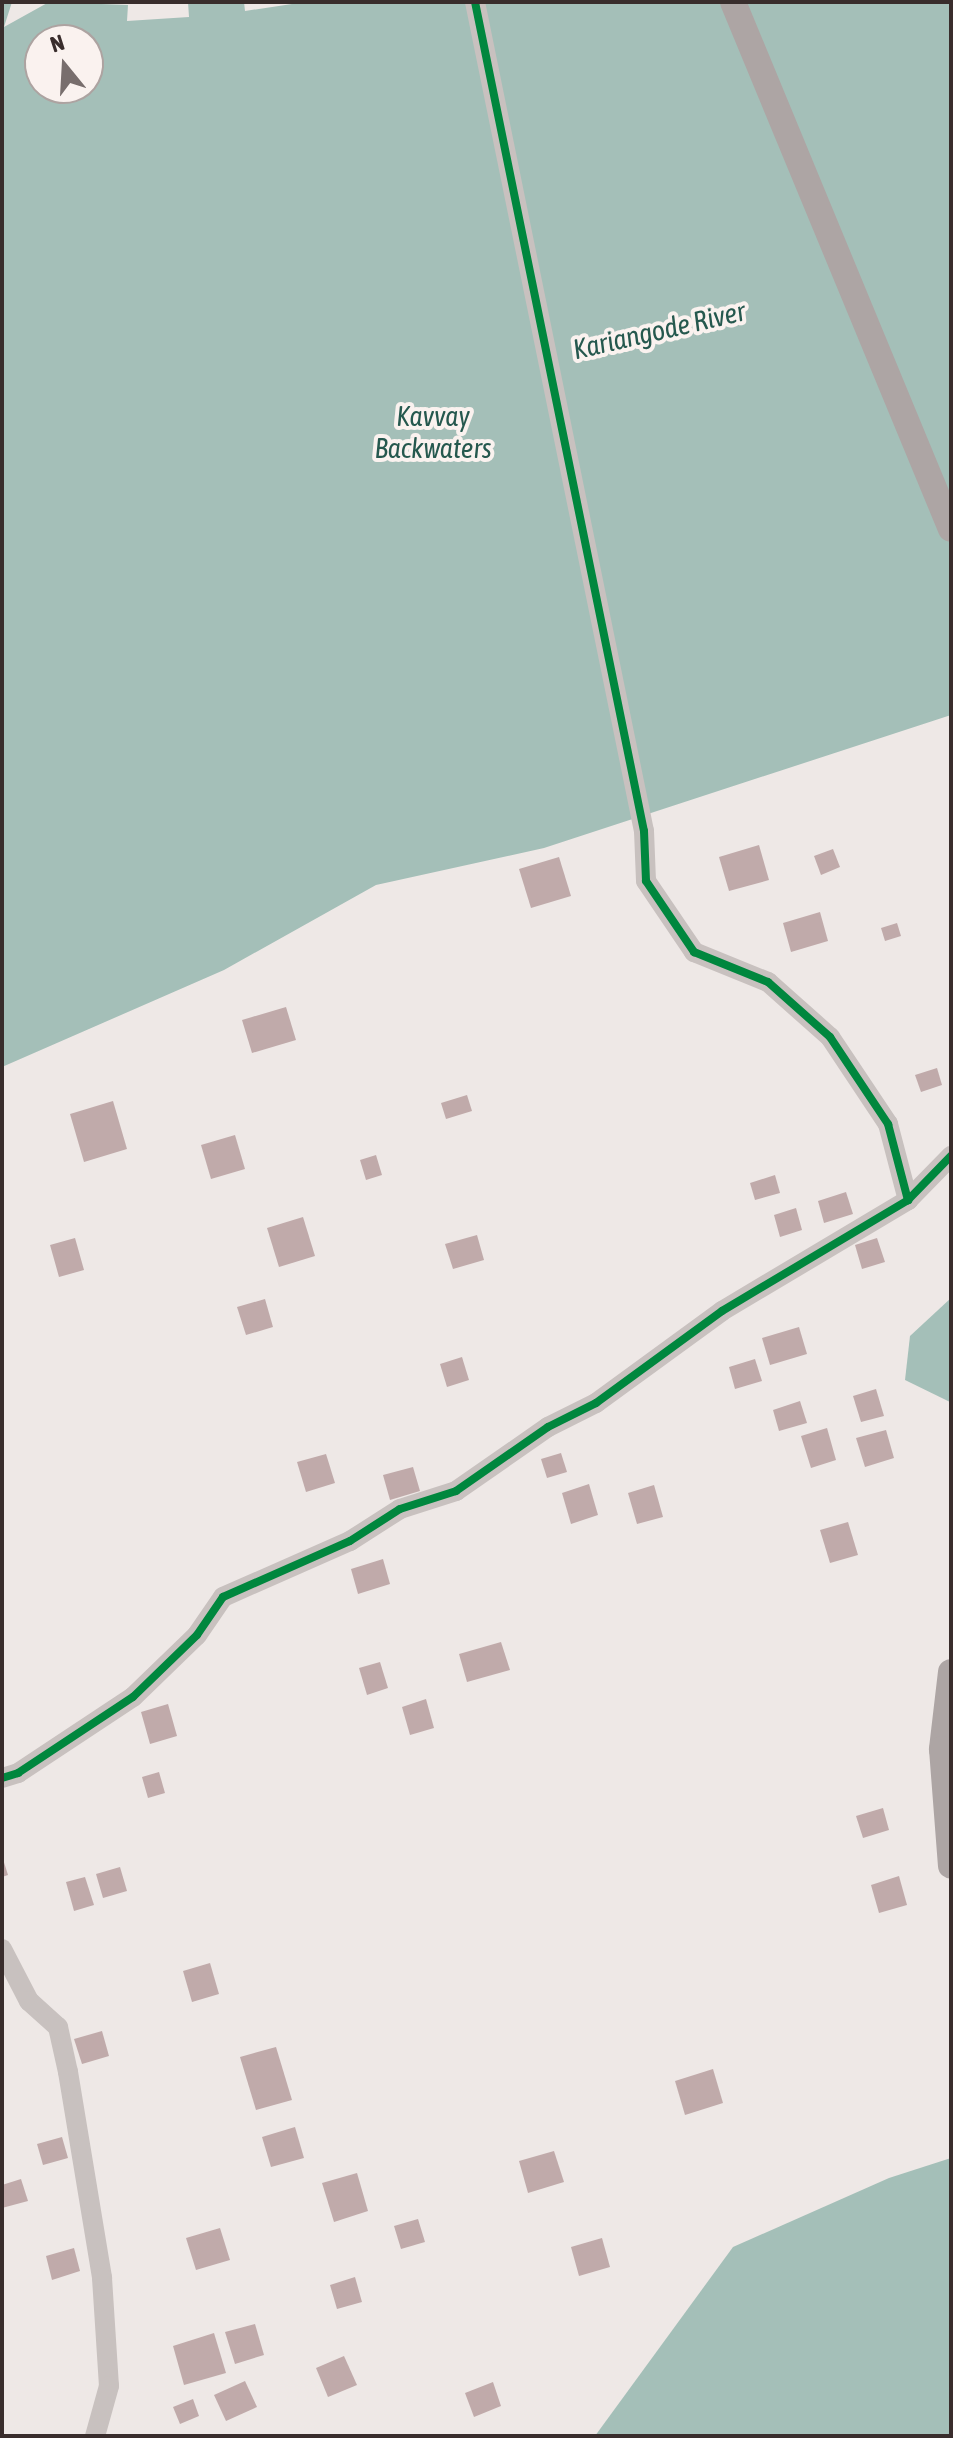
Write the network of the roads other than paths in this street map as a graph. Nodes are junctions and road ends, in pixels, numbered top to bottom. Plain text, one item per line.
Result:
1 (475, 2) edge
2 (733, 2) edge
3 (951, 529) edge
4 (951, 1156) edge
5 (908, 1200) junction
6 (951, 1672) edge
7 (2, 1778) edge
8 (951, 1866) edge
9 (2, 1949) edge
10 (95, 2436) edge

1 - 5 street
2 - 3 main road
4 - 5 street
5 - 7 street
6 - 8 main road
9 - 10 street

